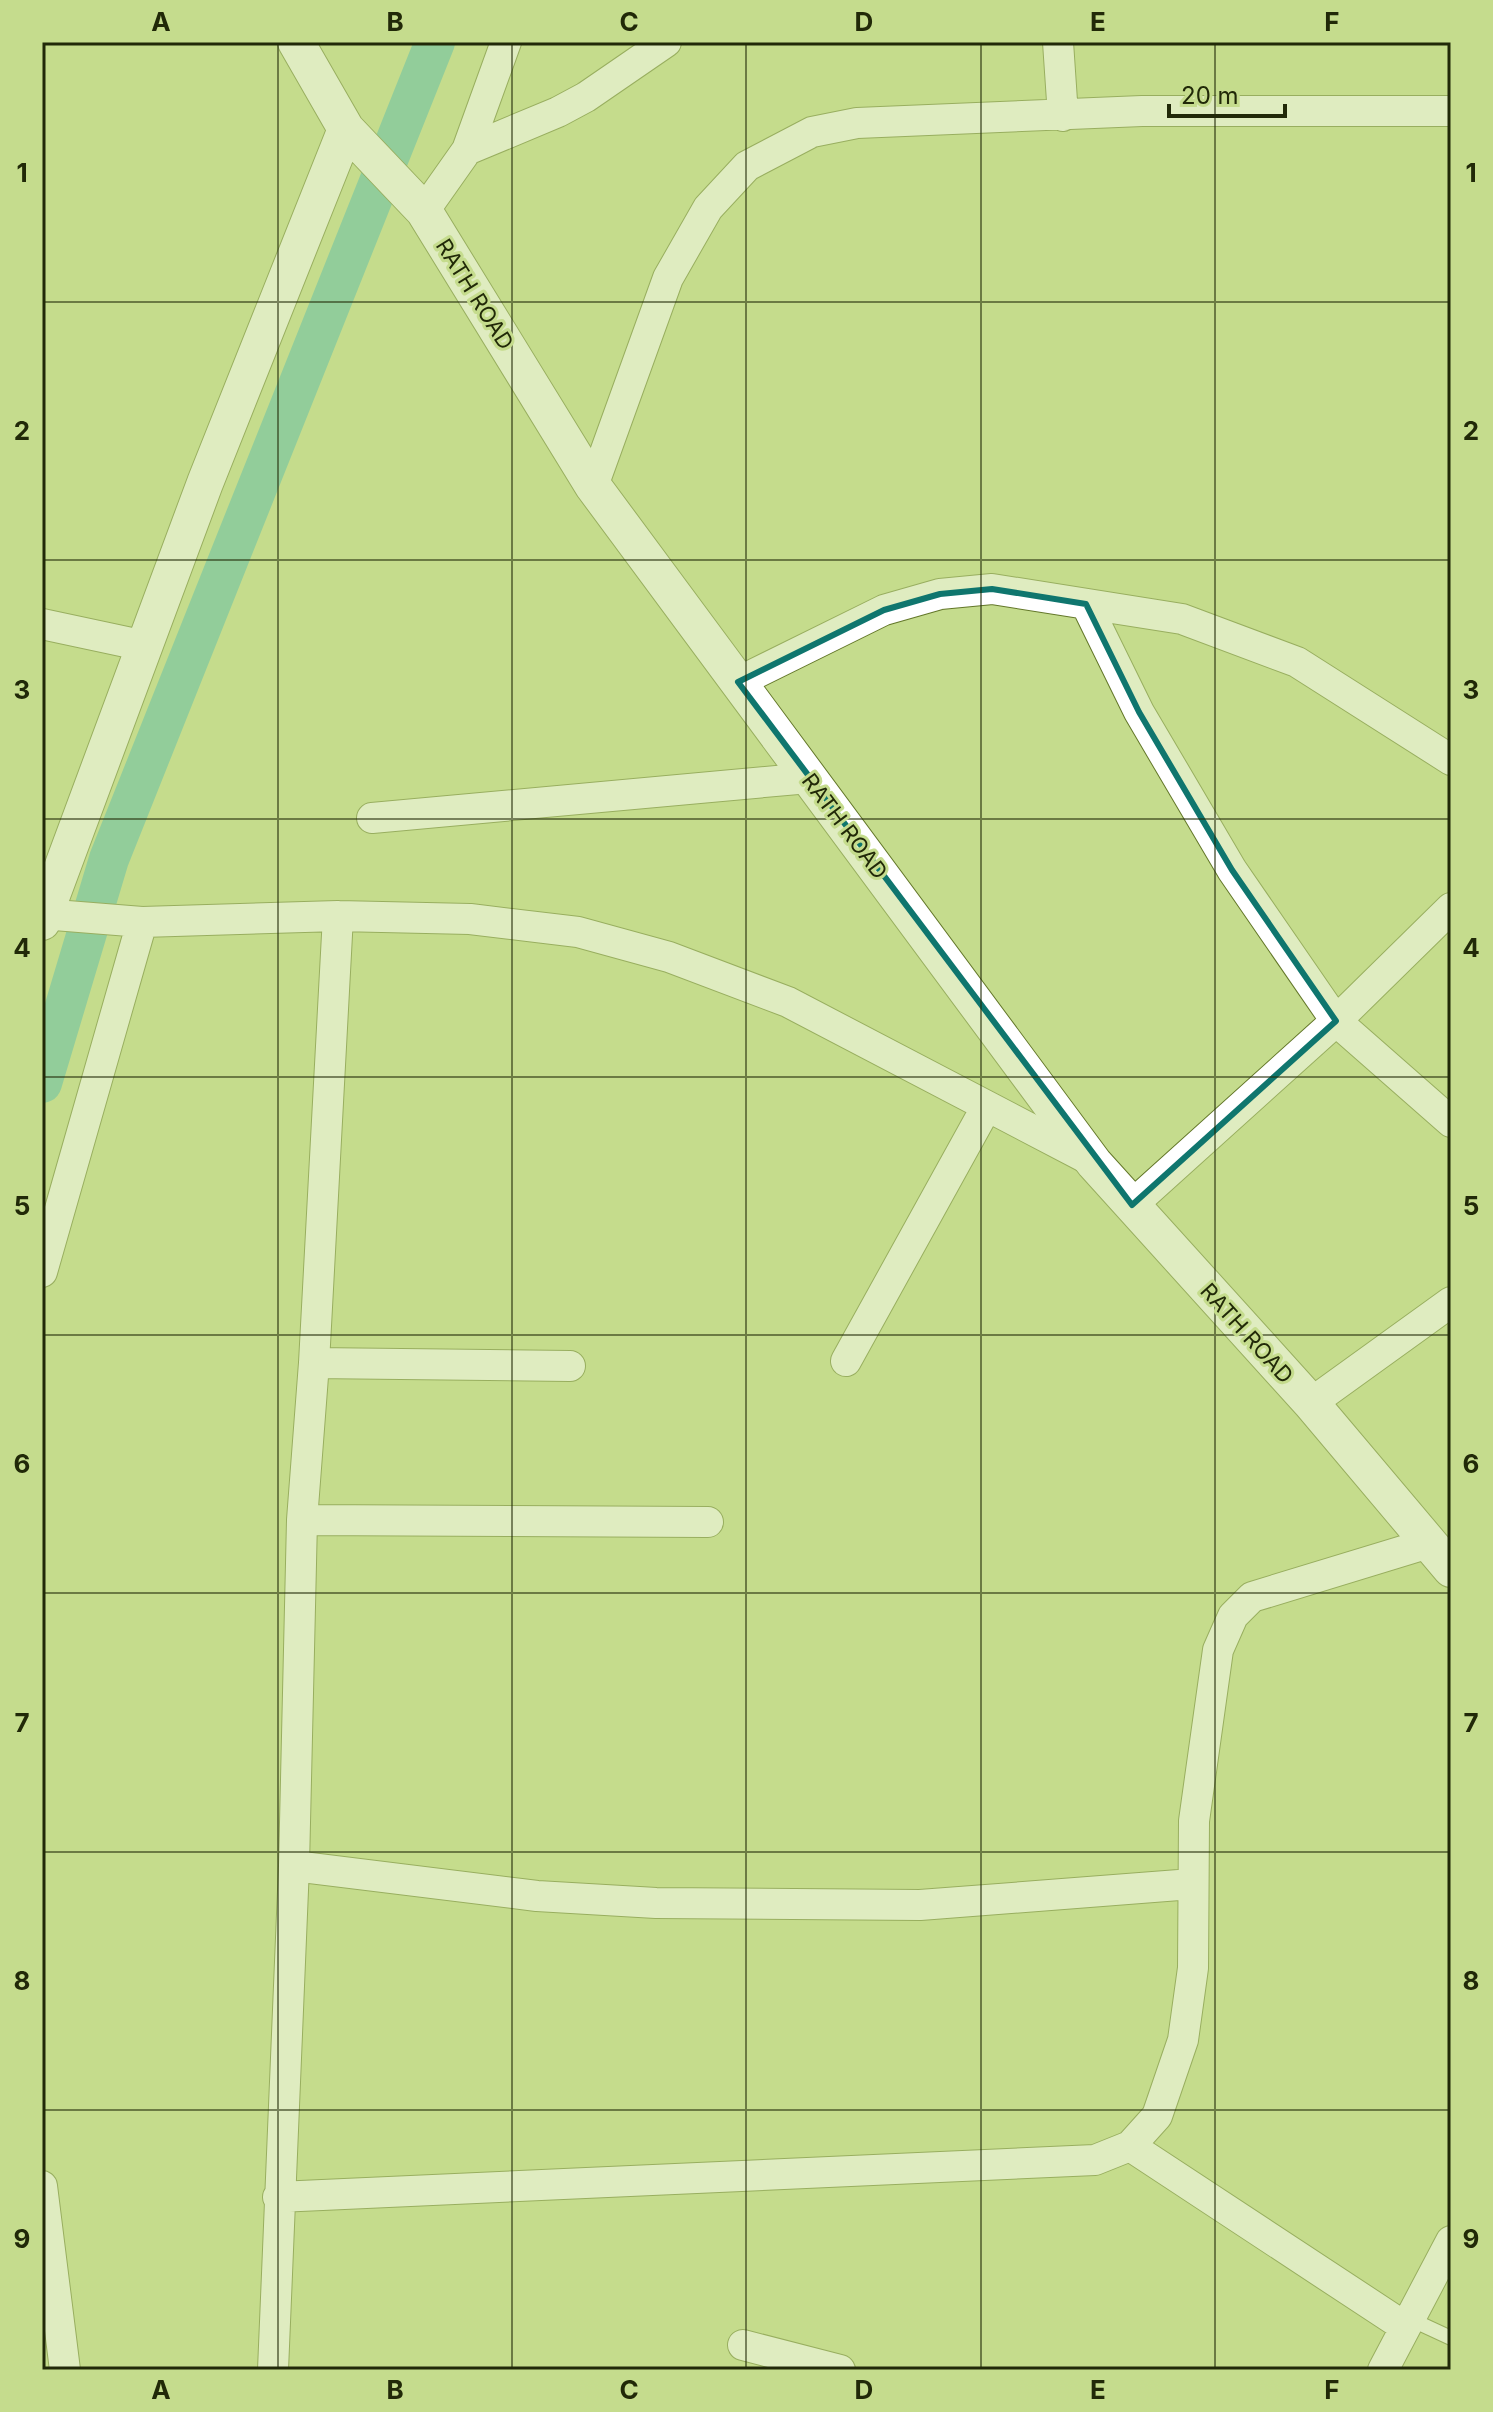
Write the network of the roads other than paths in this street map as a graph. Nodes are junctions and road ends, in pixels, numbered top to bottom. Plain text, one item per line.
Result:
1 (296, 42) edge
2 (506, 42) edge
3 (666, 42) edge
4 (1058, 42) edge
5 (1451, 111) edge
6 (1063, 116) junction
7 (354, 137) junction
8 (467, 150) junction
9 (416, 202) junction
10 (593, 486) junction
11 (1086, 604) junction
12 (42, 624) edge
13 (145, 646) junction
14 (738, 682) junction
15 (1451, 758) edge
16 (809, 778) junction
17 (372, 818) dead end
18 (1451, 908) edge
19 (48, 916) edge
20 (338, 916) junction
21 (132, 922) junction
22 (1336, 1021) junction
23 (987, 1106) junction
24 (1451, 1122) edge
25 (1094, 1163) junction
26 (1132, 1205) junction
27 (42, 1272) edge
28 (1451, 1302) edge
29 (846, 1361) dead end
30 (314, 1363) junction
31 (570, 1366) dead end
32 (1311, 1403) junction
33 (302, 1520) junction
34 (708, 1522) dead end
35 (1440, 1556) edge
36 (294, 1866) junction
37 (1192, 1884) junction
38 (1130, 2146) junction
39 (42, 2186) edge
40 (278, 2197) junction
41 (1451, 2241) edge
42 (1408, 2323) junction
43 (1451, 2338) edge
44 (743, 2345) dead end
45 (65, 2370) edge
46 (273, 2370) edge
47 (840, 2370) edge
48 (1383, 2370) edge

1 - 7 street, RATH ROAD
2 - 8 street
3 - 8 street
4 - 6 street
5 - 6 street
6 - 10 street
7 - 9 street, RATH ROAD
7 - 13 street
8 - 9 street
9 - 10 street, RATH ROAD
10 - 14 street, RATH ROAD
11 - 14 street
11 - 15 street
11 - 22 street
12 - 13 street
13 - 19 street
14 - 16 street, RATH ROAD
16 - 17 street
16 - 25 street, RATH ROAD
18 - 22 street
19 - 21 street
20 - 21 street
20 - 23 street
20 - 30 street
21 - 27 street
22 - 24 street
22 - 26 street
23 - 25 street
23 - 29 street
25 - 26 street, RATH ROAD
26 - 32 street, RATH ROAD
28 - 32 street
30 - 31 street
30 - 33 street
32 - 35 street, RATH ROAD
33 - 34 street
33 - 36 street
35 - 37 street
36 - 37 street
36 - 40 street
37 - 38 street
38 - 40 street
38 - 42 street
39 - 45 street
40 - 46 street
41 - 42 street
42 - 43 lane
42 - 48 street
44 - 47 street

